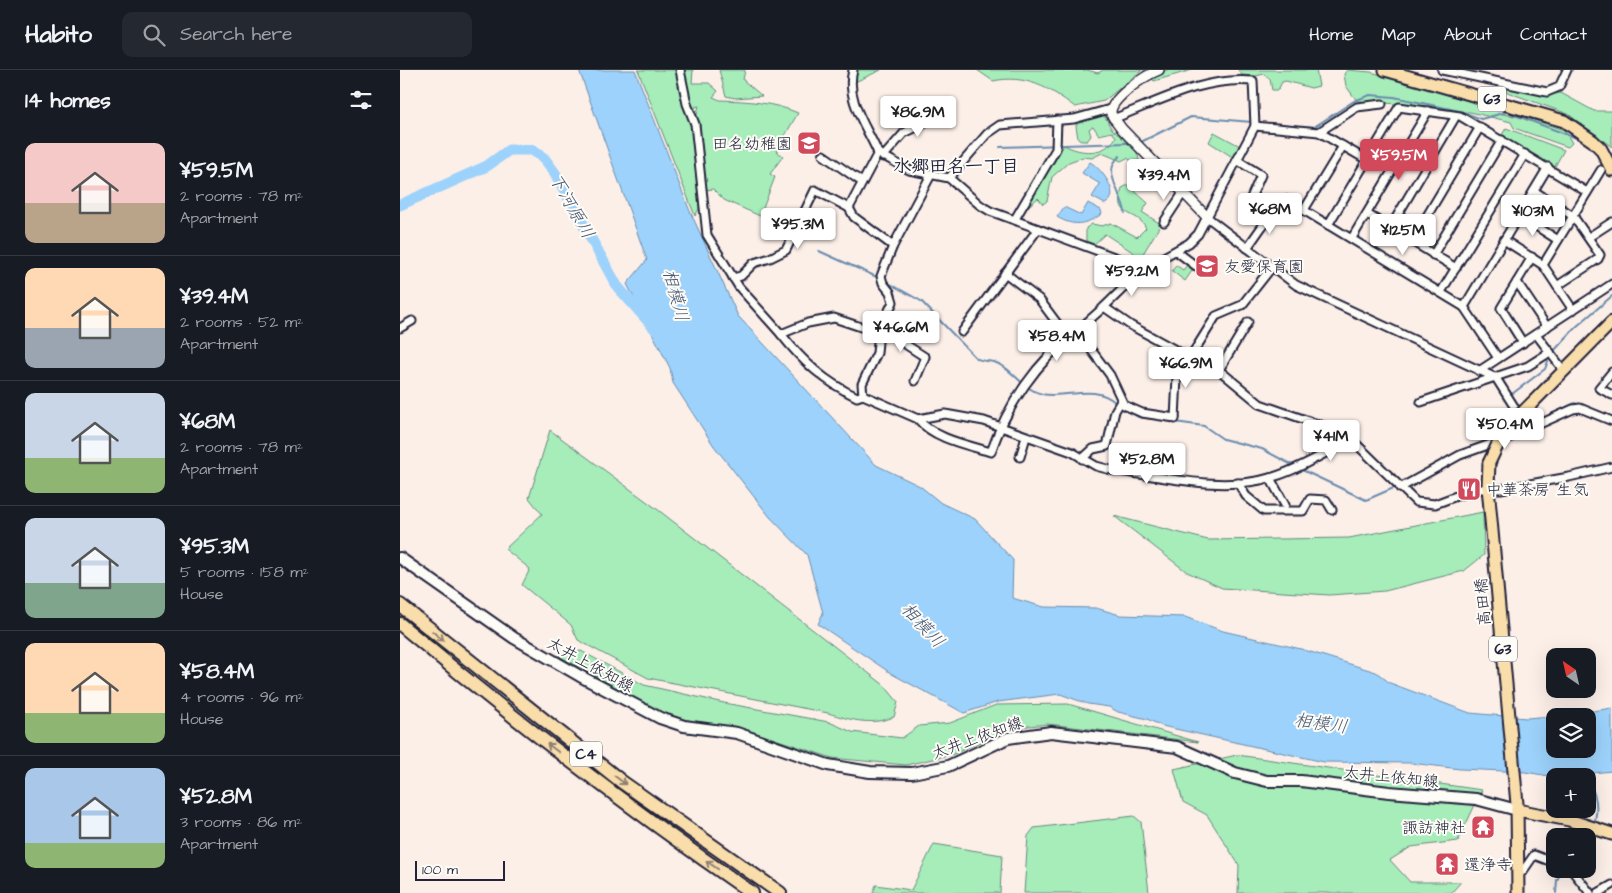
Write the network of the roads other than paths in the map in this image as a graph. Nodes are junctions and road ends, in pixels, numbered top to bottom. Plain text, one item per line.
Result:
1 (680, 70) edge
2 (853, 70) edge
3 (1159, 70) edge
4 (1386, 70) edge
5 (1442, 70) edge
6 (1567, 70) edge
7 (1382, 104) dead end
8 (942, 109) dead end
9 (1110, 109) junction
10 (1428, 111) junction
11 (1456, 116) junction
12 (1057, 120) junction
13 (1114, 120) junction
14 (1255, 122) junction
15 (1480, 127) junction
16 (1319, 132) junction
17 (1502, 140) junction
18 (1344, 146) junction
19 (1525, 154) junction
20 (823, 155) dead end
21 (880, 155) junction
22 (1237, 160) junction
23 (1367, 160) junction
24 (1548, 168) junction
25 (1607, 170) edge
26 (932, 173) junction
27 (949, 178) junction
28 (862, 182) junction
29 (1534, 191) junction
30 (1587, 192) junction
31 (1183, 193) junction
32 (849, 208) junction
33 (1304, 210) junction
34 (1271, 214) junction
35 (1367, 214) junction
36 (1519, 215) junction
37 (1573, 216) junction
38 (1207, 217) junction
39 (1015, 219) junction
40 (1164, 222) dead end
41 (1612, 222) edge
42 (1328, 225) junction
43 (1390, 228) junction
44 (1038, 229) junction
45 (1589, 237) junction
46 (1352, 238) junction
47 (1504, 240) junction
48 (1558, 240) junction
49 (1412, 241) junction
50 (893, 246) junction
51 (1247, 248) junction
52 (1176, 251) junction
53 (1434, 255) junction
54 (1532, 257) junction
55 (1543, 265) junction
56 (1196, 266) dead end
57 (1272, 267) junction
58 (1144, 268) junction
59 (1456, 268) junction
60 (1005, 273) junction
61 (733, 278) junction
62 (1517, 282) junction
63 (1612, 284) edge
64 (1558, 286) junction
65 (1441, 292) junction
66 (1104, 307) junction
67 (1464, 307) junction
68 (1573, 310) junction
69 (412, 321) dead end
70 (1248, 322) dead end
71 (1612, 322) edge
72 (1547, 327) junction
73 (400, 328) edge
74 (880, 331) junction
75 (1077, 331) junction
76 (962, 332) dead end
77 (780, 334) junction
78 (1536, 334) junction
79 (1068, 338) junction
80 (1523, 343) junction
81 (1189, 355) junction
82 (1553, 355) junction
83 (1498, 358) junction
84 (1219, 370) junction
85 (1479, 371) junction
86 (1564, 371) junction
87 (1612, 372) edge
88 (1496, 378) junction
89 (915, 381) dead end
90 (862, 394) junction
91 (1612, 395) edge
92 (1421, 402) dead end
93 (1119, 404) junction
94 (1515, 408) dead end
95 (918, 419) junction
96 (1612, 421) edge
97 (1000, 427) junction
98 (1026, 437) junction
99 (1352, 439) junction
100 (1020, 457) dead end
101 (1082, 458) junction
102 (1612, 467) edge
103 (1270, 478) junction
104 (1238, 483) junction
105 (1397, 486) junction
106 (1488, 491) junction
107 (1284, 505) dead end
108 (1332, 510) dead end
109 (400, 558) edge
110 (400, 605) edge
111 (400, 624) edge
112 (1517, 807) junction
113 (1612, 834) edge
114 (1546, 860) edge
115 (1518, 875) junction
116 (1578, 878) edge
117 (1612, 885) edge
118 (752, 893) edge
119 (780, 893) edge
120 (1518, 893) edge
121 (1590, 893) edge
122 (1598, 893) edge

1 - 61 street
2 - 21 street
3 - 9 street
4 - 25 main road, 63
5 - 6 street
7 - 16 street
8 - 21 street
9 - 12 street
9 - 13 street
10 - 11 street
10 - 23 street
10 - 35 street
11 - 15 street
11 - 43 street
12 - 27 street
12 - 39 street
13 - 14 street
13 - 31 street
14 - 16 street
14 - 22 street
15 - 17 street
15 - 49 street
16 - 18 street
17 - 19 street
17 - 53 street
18 - 23 street
18 - 33 street
19 - 24 street
19 - 59 street
20 - 28 street
21 - 26 street
21 - 28 street
22 - 34 street
22 - 38 street
23 - 42 street
24 - 29 street
24 - 30 street
25 - 30 street
26 - 27 street
26 - 50 street
27 - 39 street
28 - 32 street
29 - 36 street
29 - 37 street
30 - 37 street
31 - 38 street
31 - 40 street
32 - 50 street
32 - 61 street
33 - 34 street
33 - 42 street
34 - 51 street
35 - 43 street
35 - 46 street
36 - 47 street
36 - 48 street
37 - 45 street
37 - 48 street
38 - 51 street
38 - 52 street
39 - 44 street
41 - 45 street
42 - 46 street
43 - 49 street
44 - 58 street
44 - 60 street
45 - 64 street
46 - 65 street
47 - 54 street
47 - 67 street
48 - 55 street
49 - 53 street
50 - 74 street
51 - 57 street
52 - 56 street
52 - 58 street
53 - 59 street
54 - 55 street
54 - 62 street
55 - 64 street
57 - 81 street
57 - 85 street
58 - 66 street
59 - 65 street
60 - 76 street
60 - 79 street
61 - 77 street
62 - 72 street
62 - 80 street
63 - 68 street
64 - 68 street
65 - 67 street
66 - 75 street
66 - 81 street
67 - 83 street
68 - 72 street
69 - 73 street
70 - 84 street
71 - 86 main road, 63
72 - 78 street
74 - 77 street
74 - 89 street
74 - 90 street
75 - 79 street
75 - 93 street
77 - 90 street
78 - 80 street
78 - 82 street
79 - 97 street
80 - 83 street
81 - 84 street
81 - 93 street
82 - 86 street
82 - 88 street
83 - 85 street
84 - 99 street
85 - 88 street
86 - 106 main road, 63, bridge
87 - 91 street
88 - 92 street
88 - 94 street
90 - 95 street
93 - 101 street
95 - 97 street
95 - 97 street
96 - 105 street
97 - 98 street
98 - 100 street
98 - 101 street
99 - 103 street
99 - 105 street
101 - 104 street
102 - 106 street
103 - 104 street
103 - 107 street
104 - 108 street
105 - 106 street
106 - 112 main road, 高田橋 / 63
109 - 112 main road, 太井上依知線
110 -> 119 highway, C4
118 -> 111 highway, C4
112 - 113 main road
112 - 115 main road, 高田橋
114 - 115 street
115 - 120 main road, 高田橋
116 - 121 street
117 - 122 street

